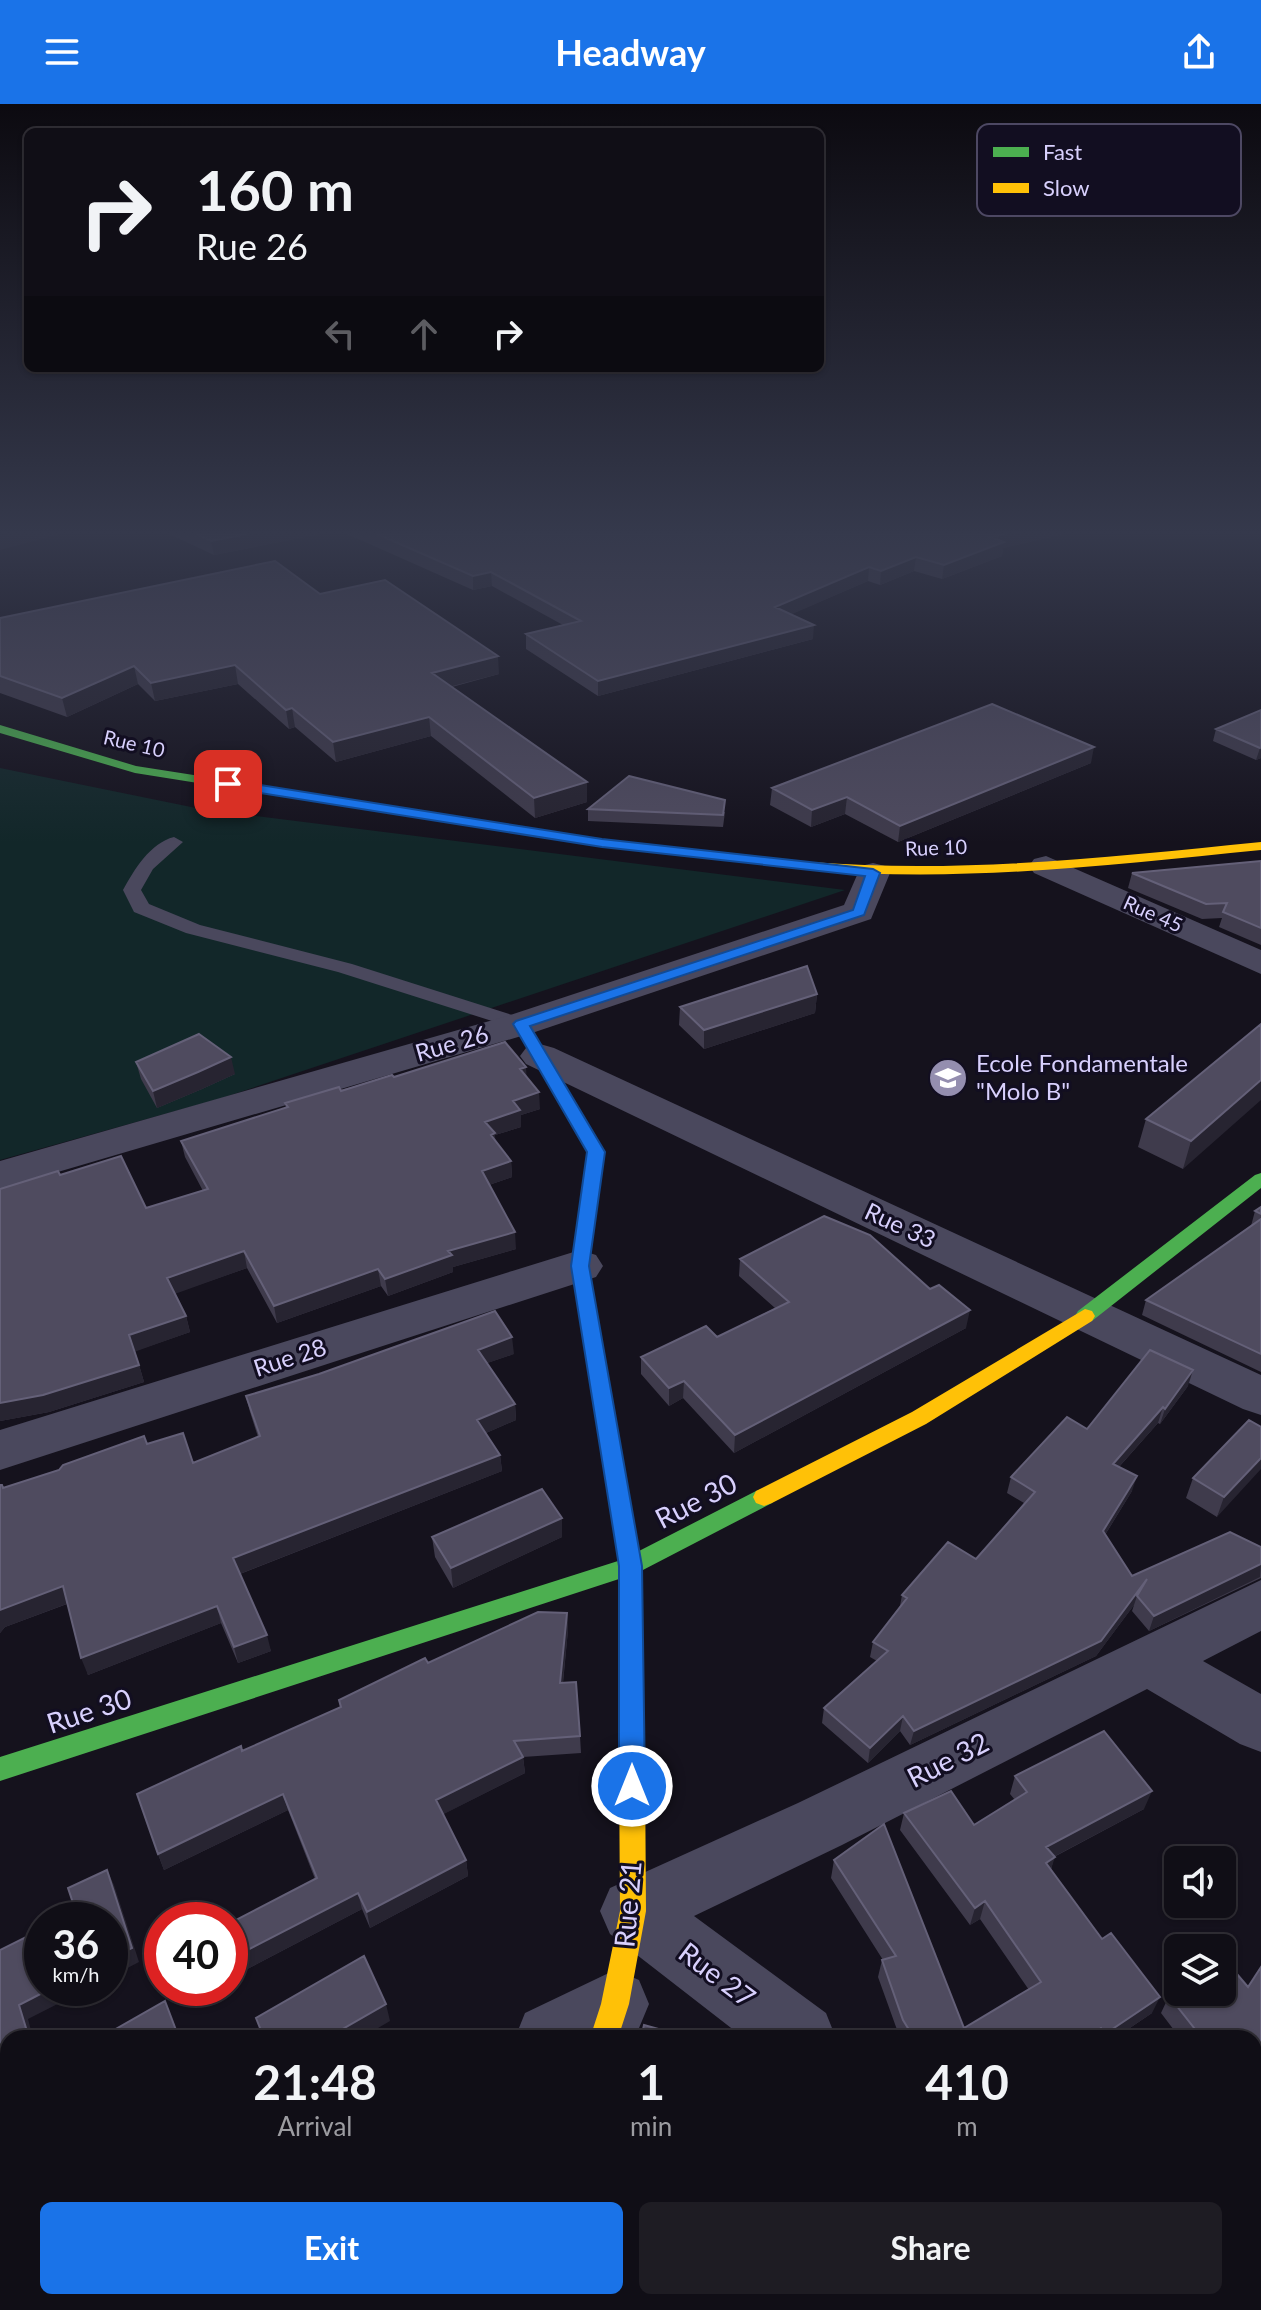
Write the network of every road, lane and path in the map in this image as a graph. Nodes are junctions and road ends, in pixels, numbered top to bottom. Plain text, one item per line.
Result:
1 (0, 729) edge
2 (174, 842) dead end
3 (1261, 846) edge
4 (1046, 866) junction
5 (873, 873) junction
6 (1261, 963) edge
7 (530, 1040) junction
8 (0, 1175) edge
9 (1261, 1179) edge
10 (580, 1266) junction
11 (1088, 1314) junction
12 (1261, 1396) edge
13 (0, 1450) edge
14 (630, 1566) junction
15 (1261, 1604) edge
16 (1149, 1660) junction
17 (1261, 1725) edge
18 (0, 1769) edge
19 (633, 1911) junction
20 (609, 2021) edge
21 (578, 2030) edge
22 (790, 2030) edge

1 - 5 street, Rue 10
2 - 7 lane
3 - 4 street, Rue 10
4 - 5 street, Rue 10
4 - 6 street, Rue 45
5 - 7 street, Rue 26
7 - 8 street, Rue 26
7 - 10 street, Rue 21
7 - 11 street, Rue 33
9 - 11 street, Rue 30
10 - 13 street, Rue 28
10 - 14 street, Rue 21
11 - 12 street, Rue 33
11 - 14 street, Rue 30
14 - 18 street, Rue 30
14 - 19 street, Rue 21
15 - 16 street, Rue 32
16 - 17 street
16 - 19 street, Rue 32
19 - 20 street, Rue 21
19 - 22 street, Rue 27
20 - 21 street

